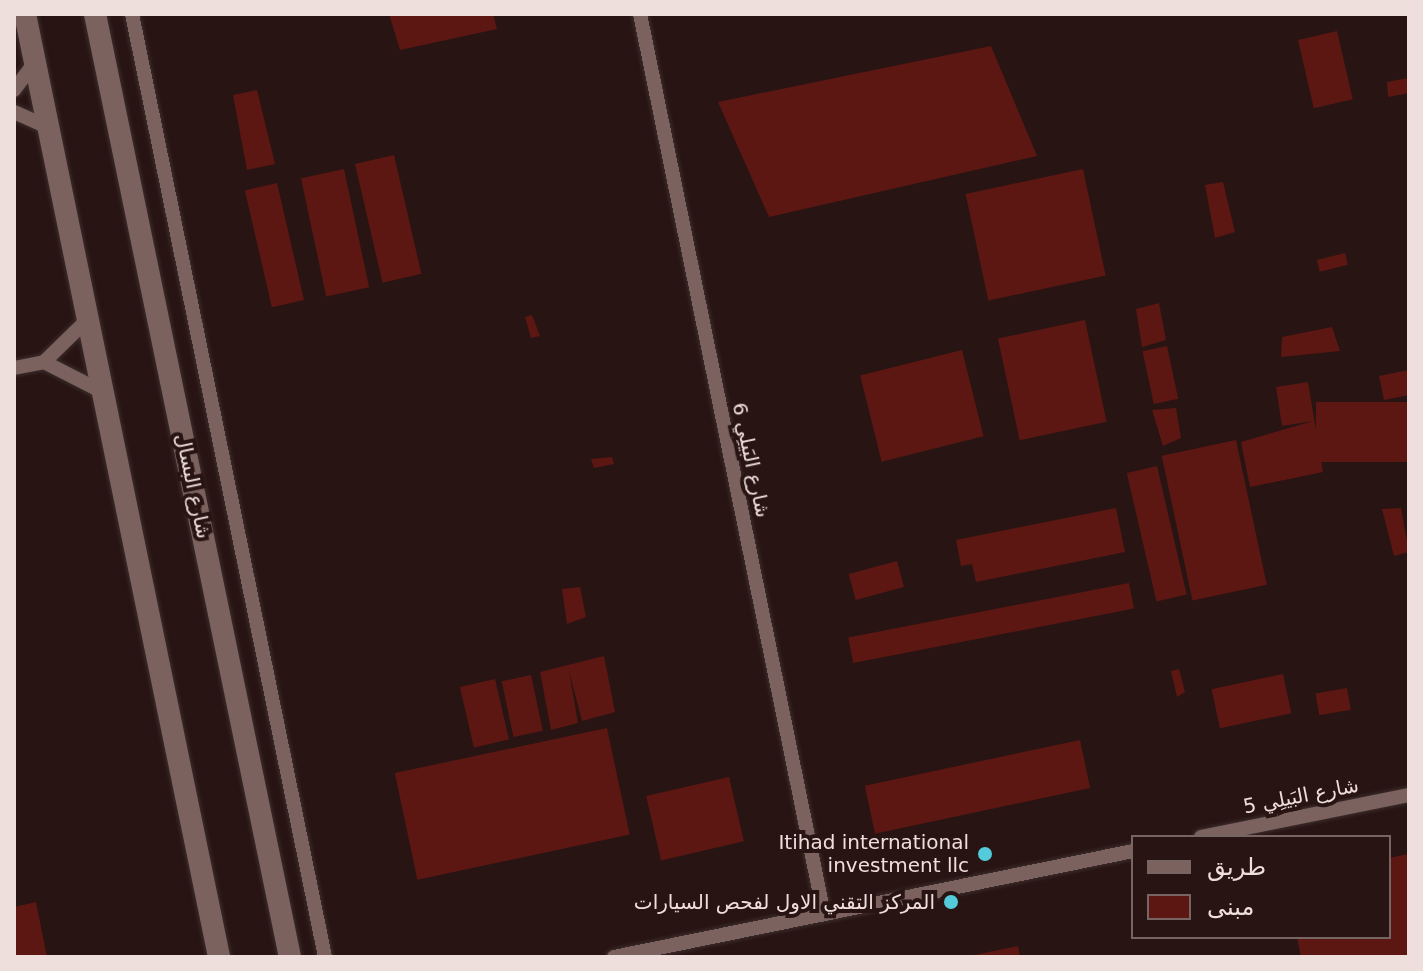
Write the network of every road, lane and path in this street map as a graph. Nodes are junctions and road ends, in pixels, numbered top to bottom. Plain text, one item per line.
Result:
1 (25, 14) edge
2 (95, 14) edge
3 (132, 14) edge
4 (640, 14) edge
5 (34, 63) junction
6 (14, 90) edge
7 (14, 112) edge
8 (46, 126) junction
9 (85, 322) junction
10 (44, 362) junction
11 (14, 368) edge
12 (99, 390) junction
13 (1409, 795) edge
14 (1211, 835) edge
15 (1131, 851) edge
16 (824, 914) junction
17 (219, 957) edge
18 (290, 957) edge
19 (325, 957) edge
20 (614, 957) edge

1 - 5 street
2 - 18 street, شارع البسال
3 - 19 street
4 - 16 street, شارع البَيلِي 6
5 - 6 street
5 - 8 street
7 - 8 street
8 - 9 street
9 - 10 street
9 - 12 street
10 - 11 street
10 - 12 street
12 - 17 street
13 - 14 street, شارع البَيلِي 5
15 - 16 street
16 - 20 street

